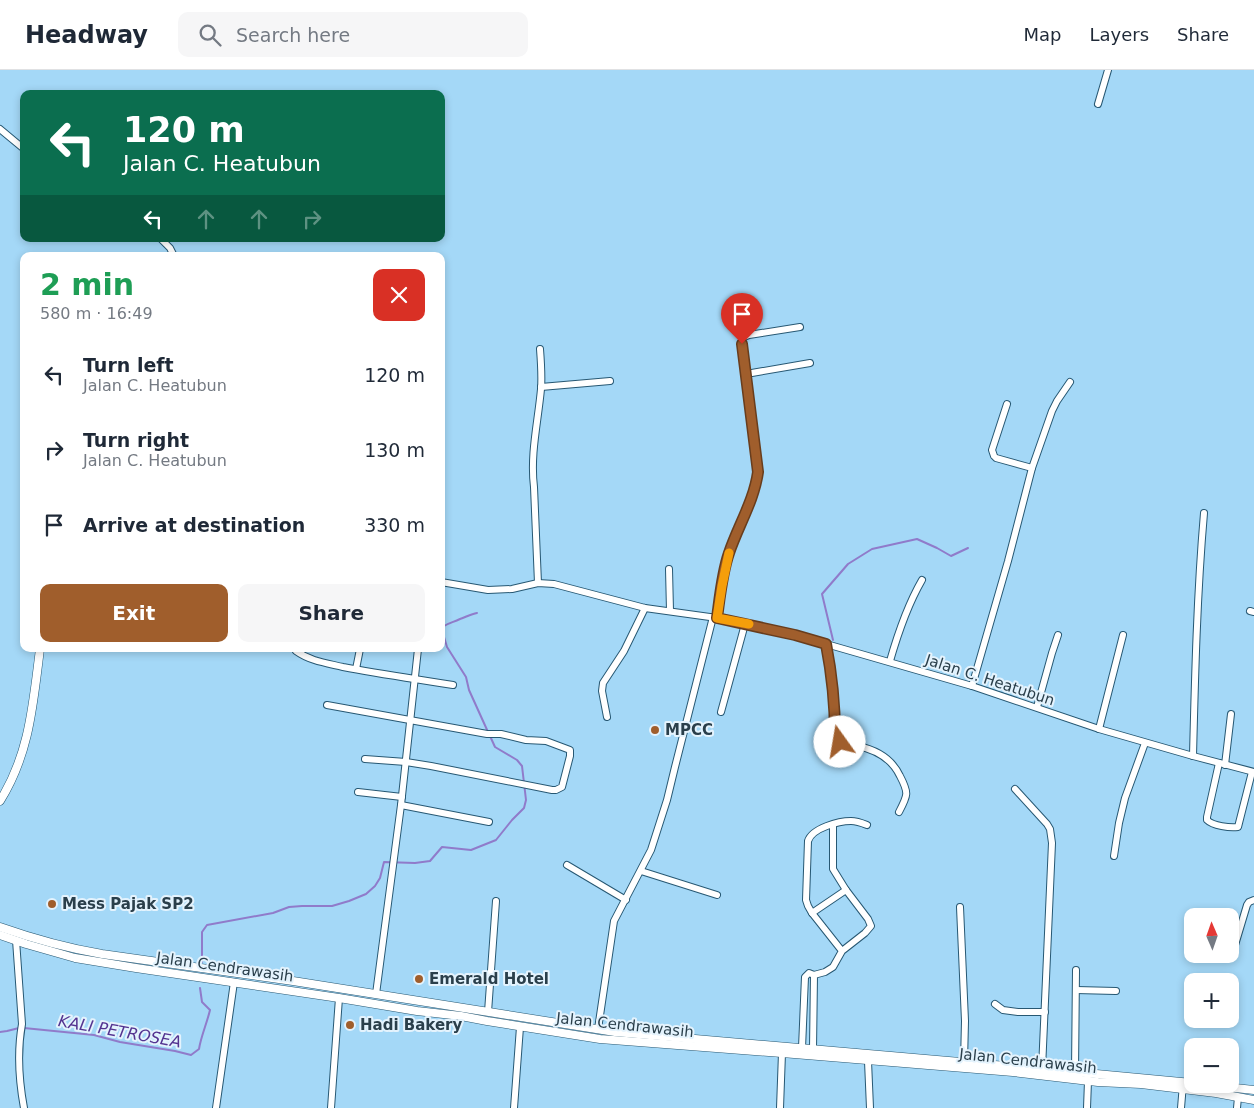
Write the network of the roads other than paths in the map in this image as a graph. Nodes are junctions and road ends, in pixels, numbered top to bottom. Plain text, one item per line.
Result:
1 (1108, 70) edge
2 (1098, 104) dead end
3 (0, 129) edge
4 (20, 146) edge
5 (164, 242) edge
6 (172, 252) edge
7 (800, 326) dead end
8 (540, 349) dead end
9 (810, 363) dead end
10 (746, 374) junction
11 (610, 381) dead end
12 (1070, 382) dead end
13 (541, 387) junction
14 (1007, 404) dead end
15 (1032, 468) junction
16 (1204, 513) dead end
17 (669, 569) dead end
18 (922, 580) dead end
19 (445, 583) edge
20 (538, 584) junction
21 (645, 608) junction
22 (670, 611) junction
23 (715, 618) junction
24 (745, 624) junction
25 (1058, 635) dead end
26 (1123, 635) dead end
27 (826, 644) junction
28 (40, 652) edge
29 (298, 652) edge
30 (359, 652) edge
31 (418, 652) edge
32 (890, 661) junction
33 (356, 670) junction
34 (416, 679) junction
35 (453, 685) dead end
36 (972, 686) junction
37 (327, 705) dead end
38 (1037, 707) junction
39 (721, 712) dead end
40 (1231, 714) dead end
41 (607, 717) dead end
42 (410, 720) junction
43 (1099, 729) junction
44 (1145, 743) junction
45 (1193, 756) junction
46 (365, 758) dead end
47 (406, 762) junction
48 (1222, 764) junction
49 (1253, 772) edge
50 (1015, 789) dead end
51 (358, 792) dead end
52 (0, 801) edge
53 (402, 801) junction
54 (899, 812) dead end
55 (488, 822) dead end
56 (833, 824) junction
57 (867, 825) dead end
58 (1114, 856) dead end
59 (567, 866) dead end
60 (641, 870) junction
61 (846, 890) junction
62 (717, 895) dead end
63 (626, 900) junction
64 (1254, 900) edge
65 (496, 901) dead end
66 (960, 907) dead end
67 (812, 912) junction
68 (0, 927) edge
69 (1239, 932) edge
70 (0, 935) edge
71 (16, 940) junction
72 (842, 951) junction
73 (1076, 970) dead end
74 (814, 975) junction
75 (234, 982) junction
76 (1076, 990) junction
77 (1116, 992) dead end
78 (376, 994) junction
79 (339, 998) junction
80 (995, 1004) dead end
81 (488, 1012) junction
82 (1045, 1012) junction
83 (520, 1027) junction
84 (598, 1029) junction
85 (802, 1048) junction
86 (813, 1049) junction
87 (782, 1052) junction
88 (868, 1060) junction
89 (964, 1062) junction
90 (1042, 1069) junction
91 (1075, 1072) junction
92 (1088, 1081) junction
93 (1182, 1086) junction
94 (1239, 1088) edge
95 (1254, 1090) edge
96 (1238, 1097) junction
97 (1254, 1100) edge
98 (24, 1108) edge
99 (216, 1108) edge
100 (331, 1108) edge
101 (514, 1108) edge
102 (780, 1108) edge
103 (870, 1108) edge
104 (1087, 1108) edge
105 (1181, 1108) edge
106 (1237, 1108) edge

1 - 2 street
3 - 4 street
5 - 6 street
7 - 10 street
8 - 13 street
9 - 10 street
10 - 23 street
11 - 13 street
12 - 15 street
13 - 20 street
14 - 15 street
15 - 36 street
16 - 45 street
17 - 22 street
18 - 32 street
19 - 20 street, Jalan C. Heatubun
20 - 21 street, Jalan C. Heatubun
21 - 22 street, Jalan C. Heatubun
21 - 41 street
22 - 23 street, Jalan C. Heatubun
23 - 24 street, Jalan C. Heatubun
23 - 60 street
24 - 27 street, Jalan C. Heatubun
24 - 39 street
25 - 38 street
26 - 43 street
27 - 32 street, Jalan C. Heatubun
27 - 54 street
28 - 52 main road
29 - 33 street
30 - 33 street
31 - 34 street
32 - 36 street, Jalan C. Heatubun
33 - 34 street
34 - 35 street
34 - 42 street
36 - 38 street, Jalan C. Heatubun
37 - 42 street
38 - 43 street, Jalan C. Heatubun
40 - 48 street
42 - 47 street
42 - 47 street
43 - 44 street, Jalan C. Heatubun
44 - 45 street, Jalan C. Heatubun
44 - 58 street
45 - 48 street, Jalan C. Heatubun
46 - 47 street
47 - 53 street
48 - 49 street, Jalan C. Heatubun
48 - 49 street
50 - 82 street
51 - 53 street
53 - 55 street
53 - 78 street
56 - 57 street
56 - 61 street
56 - 67 street
59 - 63 street
60 - 62 street
60 - 63 street
61 - 67 street
61 - 72 street
63 - 84 street
64 - 69 street
65 - 81 street
66 - 89 street
67 - 72 street
68 - 78 main road, Jalan Cendrawasih
70 - 71 main road, Jalan Cendrawasih
71 - 75 main road, Jalan Cendrawasih
71 - 98 street
72 - 74 street
73 - 76 street
74 - 85 street
74 - 86 street
75 - 79 main road, Jalan Cendrawasih
75 - 99 street
76 - 77 street
76 - 91 street
78 - 81 main road, Jalan Cendrawasih
79 - 83 main road, Jalan Cendrawasih
79 - 100 street
80 - 82 street
81 - 84 main road, Jalan Cendrawasih
82 - 90 street
83 - 87 main road, Jalan Cendrawasih
83 - 101 street
84 - 85 main road, Jalan Cendrawasih
85 - 86 main road, Jalan Cendrawasih
86 - 89 main road, Jalan Cendrawasih
87 - 88 main road, Jalan Cendrawasih
87 - 102 street
88 - 92 main road, Jalan Cendrawasih
88 - 103 street
89 - 90 main road, Jalan Cendrawasih
90 - 91 main road, Jalan Cendrawasih
91 - 93 main road, Jalan Cendrawasih
92 - 93 main road, Jalan Cendrawasih
92 - 104 street
93 - 96 main road, Jalan Cendrawasih
93 - 105 street
94 - 95 main road
96 - 97 main road, Jalan Cendrawasih
96 - 106 street

